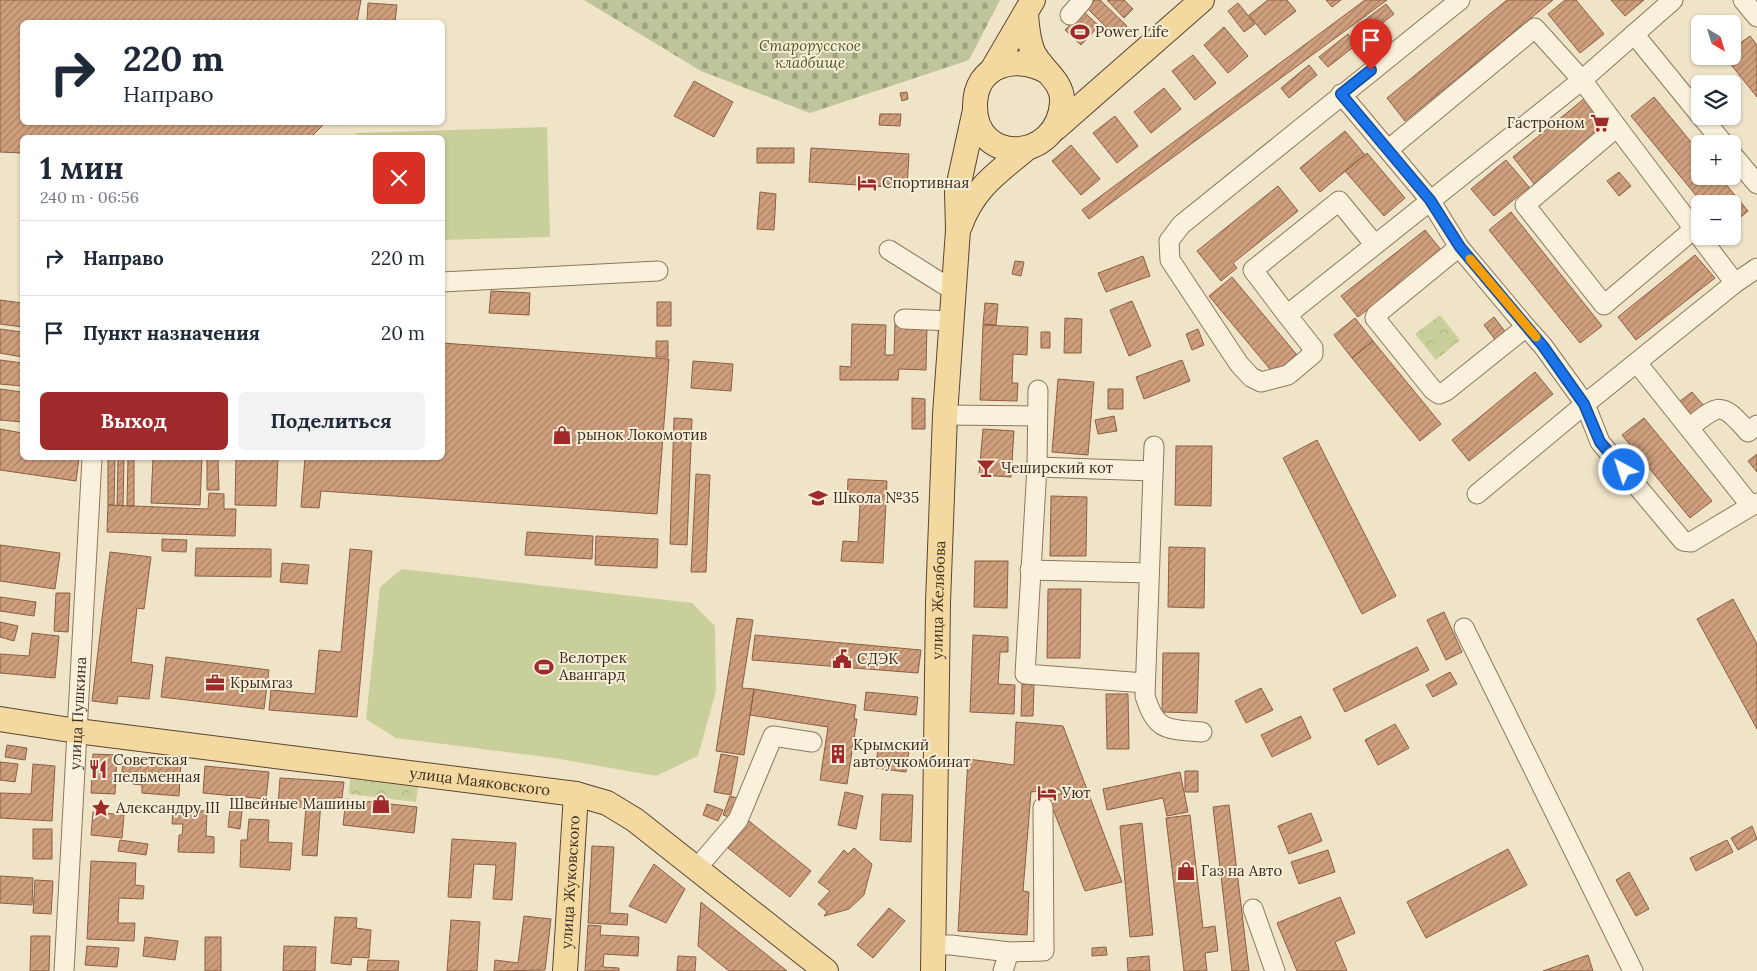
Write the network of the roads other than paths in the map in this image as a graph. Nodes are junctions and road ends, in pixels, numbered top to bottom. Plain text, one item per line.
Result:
1 (1083, 0) edge
2 (1202, 0) edge
3 (1460, 0) edge
4 (1673, 0) edge
5 (1743, 0) edge
6 (1029, 7) edge
7 (1070, 15) dead end
8 (1757, 17) edge
9 (1634, 34) junction
10 (992, 70) junction
11 (1051, 76) junction
12 (1582, 80) junction
13 (1101, 89) junction
14 (1341, 94) junction
15 (1691, 103) edge
16 (975, 110) junction
17 (1709, 125) edge
18 (1617, 127) junction
19 (1056, 128) junction
20 (1717, 135) edge
21 (1389, 148) junction
22 (1026, 149) junction
23 (1741, 165) edge
24 (1757, 184) edge
25 (1430, 200) junction
26 (1691, 225) edge
27 (958, 230) junction
28 (1691, 232) edge
29 (1375, 245) junction
30 (1706, 245) edge
31 (1460, 247) junction
32 (889, 250) dead end
33 (1757, 268) edge
34 (658, 271) dead end
35 (445, 282) edge
36 (1735, 283) junction
37 (954, 291) junction
38 (1287, 315) junction
39 (904, 319) dead end
40 (952, 321) junction
41 (1526, 327) junction
42 (1637, 363) junction
43 (1038, 390) dead end
44 (1584, 404) junction
45 (945, 415) junction
46 (1037, 416) junction
47 (1757, 425) edge
48 (1689, 428) junction
49 (1154, 446) dead end
50 (92, 460) edge
51 (1037, 467) junction
52 (1153, 471) junction
53 (1477, 494) dead end
54 (1754, 504) edge
55 (1030, 570) junction
56 (1149, 573) junction
57 (1464, 628) dead end
58 (1146, 682) junction
59 (0, 719) edge
60 (77, 731) junction
61 (1202, 732) dead end
62 (812, 742) dead end
63 (576, 794) junction
64 (1043, 807) dead end
65 (697, 868) junction
66 (1253, 909) dead end
67 (935, 945) junction
68 (1009, 952) junction
69 (64, 971) edge
70 (565, 971) edge
71 (826, 971) edge
72 (933, 971) edge
73 (1003, 971) edge
74 (1275, 971) edge
75 (1633, 971) edge

1 - 7 street
2 - 13 main road
3 - 14 street
4 - 9 street
5 - 8 street
6 - 10 main road
6 - 11 main road
9 - 12 street
9 - 15 street
10 - 11 main road
10 - 16 main road
11 - 13 main road
11 - 19 main road
12 - 18 street
12 - 21 street
12 - 25 street
13 - 19 main road
14 - 21 street
14 - 38 street
16 - 22 main road
16 - 27 main road
17 - 20 street
18 - 26 street
18 - 28 street
19 - 22 main road
21 - 25 street
22 - 27 main road
23 - 24 street
25 - 29 street
25 - 31 street
27 - 37 main road, улица Желябова
29 - 38 street
29 - 38 street
30 - 36 street
31 - 41 street
31 - 41 street
32 - 37 street
33 - 36 street
34 - 35 street
36 - 42 street
37 - 40 main road, улица Желябова
39 - 40 street
40 - 45 main road, улица Желябова
41 - 44 street
42 - 44 street
42 - 48 street
43 - 46 street
44 - 53 street
44 - 54 street
45 - 46 street
45 - 67 main road, улица Желябова
46 - 51 street
47 - 48 street
48 - 54 street
49 - 52 street
50 - 60 street, улица Пушкина
51 - 52 street
51 - 55 street
52 - 56 street
55 - 56 street
55 - 58 street
56 - 58 street
57 - 75 street
58 - 61 street
59 - 60 main road, улица Маяковского
60 - 63 main road, улица Маяковского
60 - 69 street, улица Пушкина
62 - 65 street
63 - 65 main road, улица Маяковского
63 - 70 main road, улица Жуковского
64 - 68 street
65 - 71 main road, улица Маяковского
66 - 74 street
67 - 68 street
67 - 72 main road, улица Желябова
68 - 73 street

